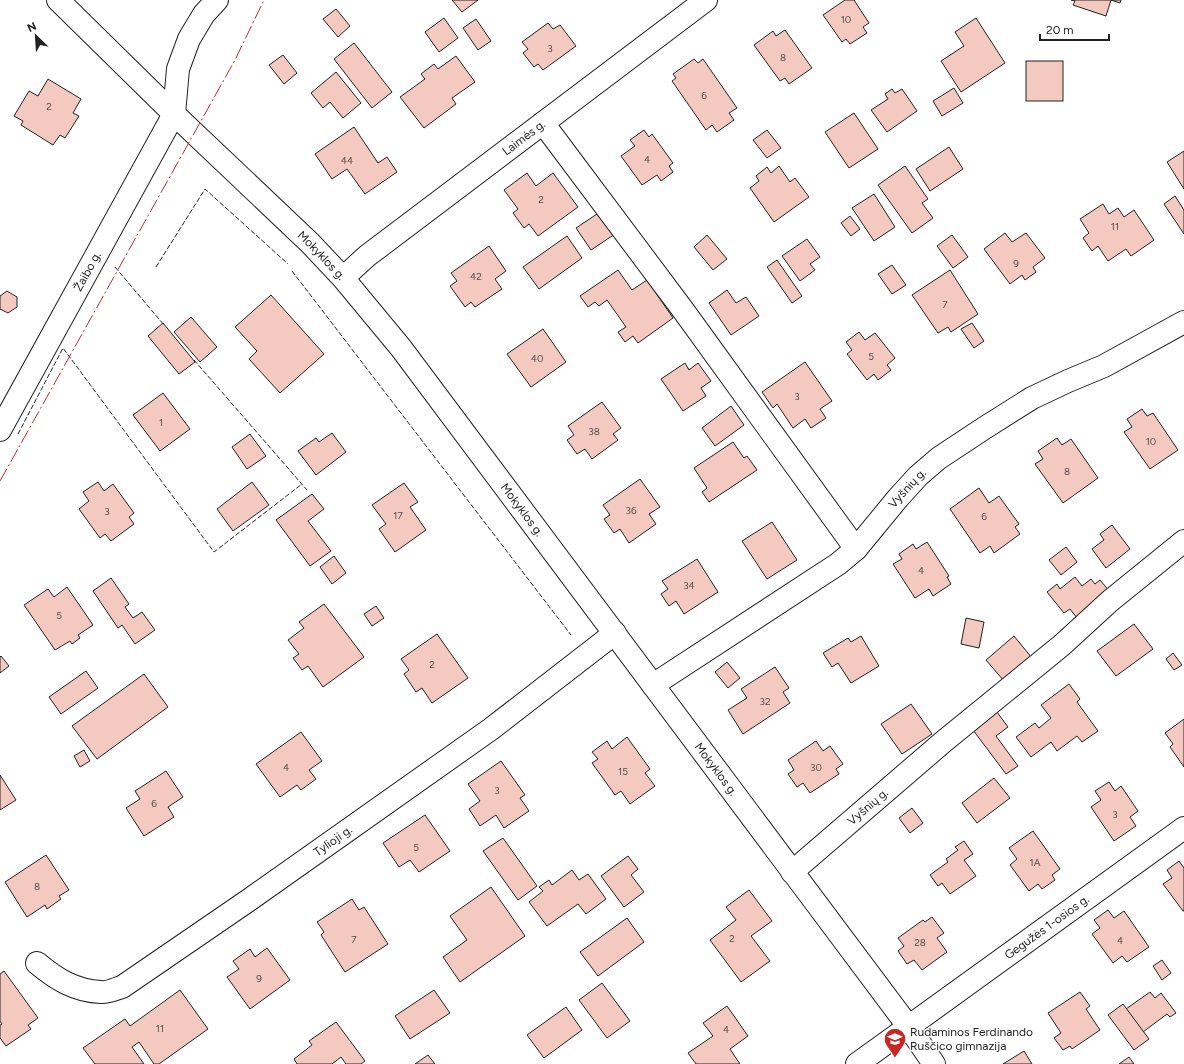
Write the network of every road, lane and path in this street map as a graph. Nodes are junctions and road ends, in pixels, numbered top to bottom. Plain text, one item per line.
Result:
1 (58, 0) edge
2 (218, 0) edge
3 (706, 0) edge
4 (174, 114) junction
5 (543, 123) junction
6 (343, 278) junction
7 (1184, 322) edge
8 (0, 430) edge
9 (1184, 541) edge
10 (856, 549) junction
11 (615, 633) junction
12 (653, 685) junction
13 (1184, 828) edge
14 (792, 872) junction
15 (37, 963) dead end
16 (908, 1026) junction
17 (858, 1064) edge
18 (934, 1064) edge

1 - 4 street, Mokyklos g.
2 - 4 street
3 - 5 street, Laimės g.
4 - 6 street, Mokyklos g.
4 - 8 street, Žaibo g.
5 - 6 street, Laimės g.
5 - 10 street
6 - 11 street, Mokyklos g.
7 - 10 street, Vyšnių g.
9 - 14 street, Vyšnių g.
10 - 12 street, Vyšnių g.
11 - 12 street, Mokyklos g.
11 - 15 street, Tylioji g.
12 - 14 street, Mokyklos g.
13 - 16 street, Gegužės 1-osios g.
14 - 16 street, Mokyklos g.
16 - 17 street, Gegužės 1-osios g.
16 - 18 street, Mokyklos g.

